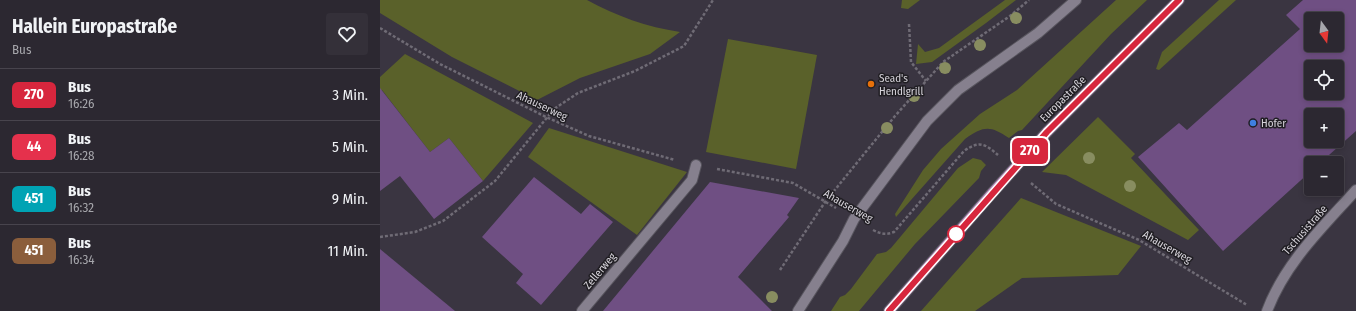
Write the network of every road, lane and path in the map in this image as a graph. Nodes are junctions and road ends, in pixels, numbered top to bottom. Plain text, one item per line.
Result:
1 (713, 0) edge
2 (1076, 0) edge
3 (1179, 0) edge
4 (909, 24) dead end
5 (380, 28) edge
6 (926, 81) dead end
7 (546, 117) junction
8 (1001, 158) dead end
9 (696, 165) junction
10 (1026, 178) dead end
11 (1356, 190) edge
12 (854, 219) junction
13 (380, 237) edge
14 (1249, 307) dead end
15 (582, 311) edge
16 (798, 311) edge
17 (889, 311) edge
18 (1267, 311) edge

1 - 7 path
2 - 12 street
3 - 17 main road, Europastraße, bridge
4 - 6 path
5 - 7 path, Ahauserweg
7 - 9 path, Ahauserweg
7 - 13 path
8 - 12 path, Ahauserweg
9 - 12 path, Ahauserweg
9 - 15 street, Zellerweg
10 - 14 path, Ahauserweg
11 - 18 street, Tschusistraße
12 - 16 street

